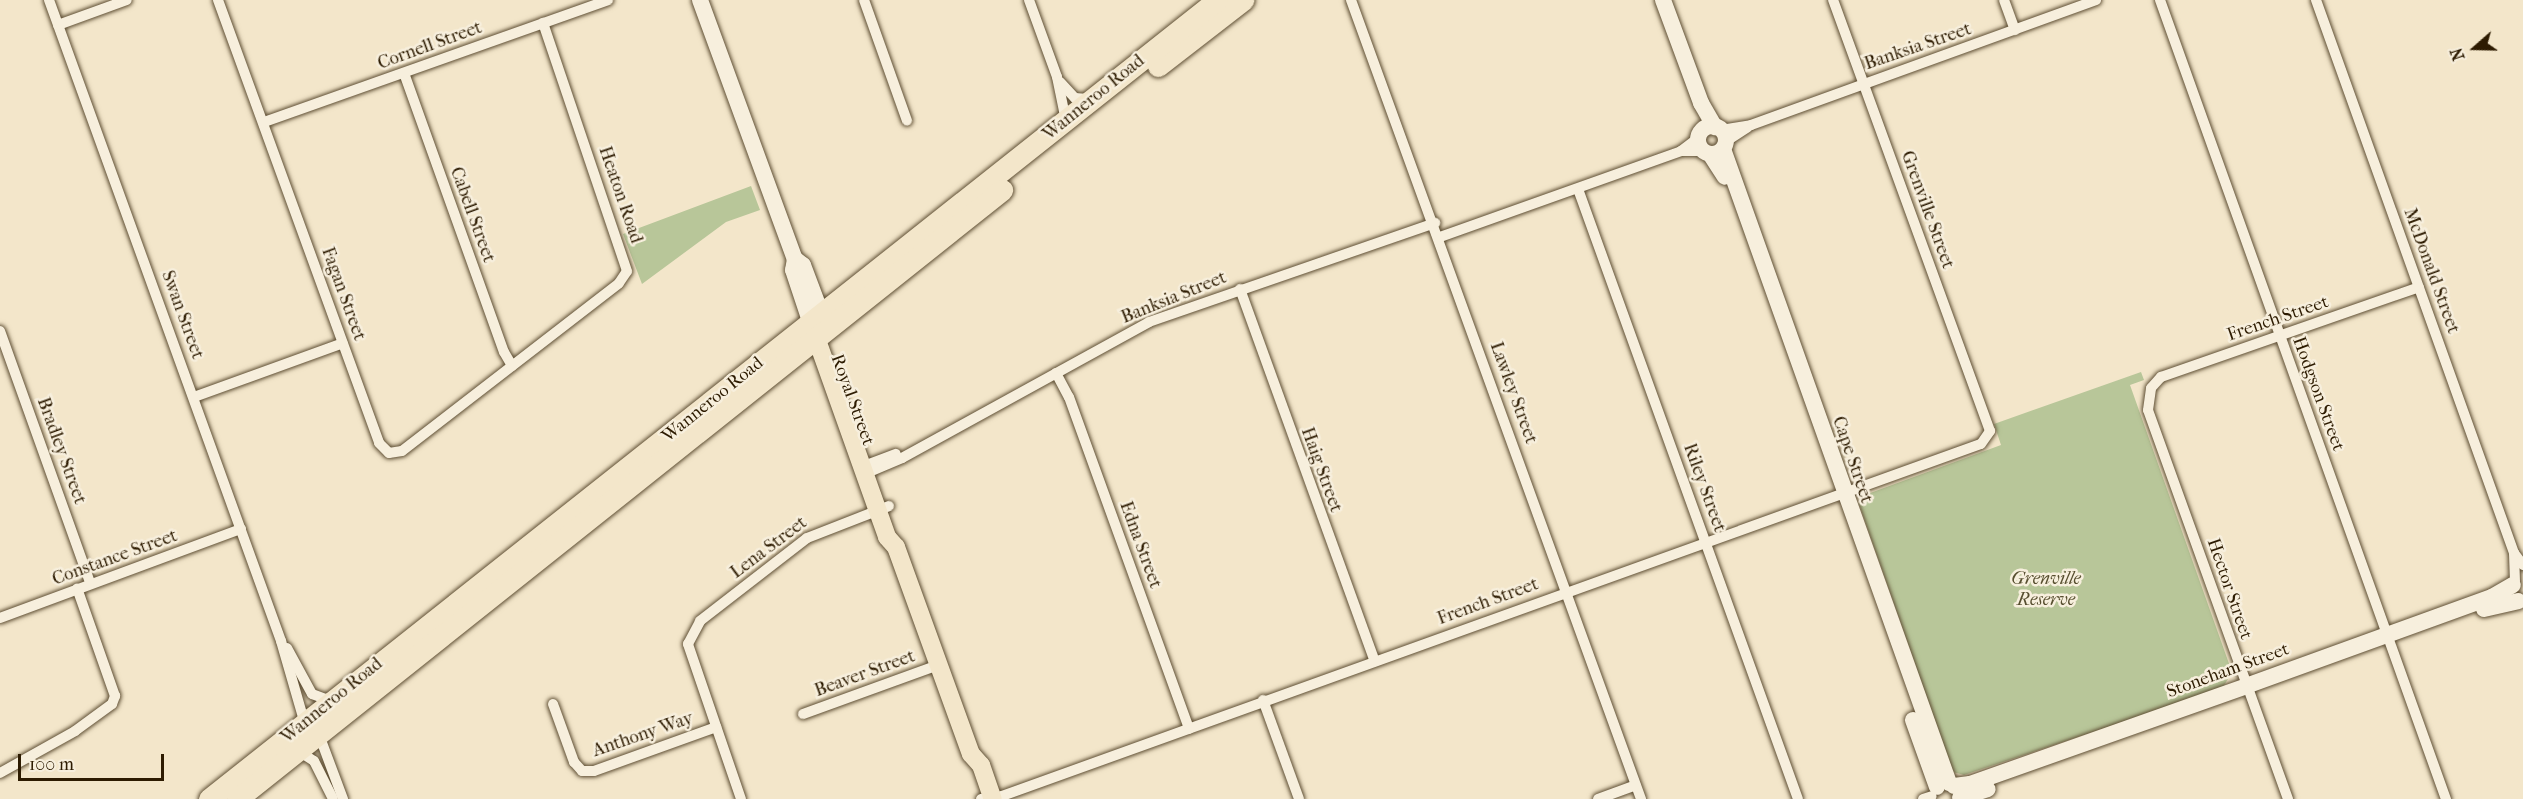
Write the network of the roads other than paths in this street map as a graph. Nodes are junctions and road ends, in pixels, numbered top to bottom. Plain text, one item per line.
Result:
1 (49, 0) edge
2 (127, 0) edge
3 (218, 0) edge
4 (608, 0) edge
5 (700, 0) edge
6 (864, 0) edge
7 (1029, 0) edge
8 (1217, 0) edge
9 (1242, 0) edge
10 (1351, 0) edge
11 (1663, 0) edge
12 (1833, 0) edge
13 (2004, 0) edge
14 (2096, 0) edge
15 (2160, 0) edge
16 (2316, 0) edge
17 (543, 23) junction
18 (58, 25) junction
19 (2015, 30) junction
20 (404, 73) junction
21 (1057, 77) junction
22 (1863, 84) junction
23 (1095, 99) junction
24 (907, 121) dead end
25 (1066, 121) junction
26 (264, 122) junction
27 (1712, 140) junction
28 (1578, 189) junction
29 (1435, 223) junction
30 (1440, 237) junction
31 (2419, 287) junction
32 (1240, 289) junction
33 (819, 326) junction
34 (0, 331) edge
35 (2279, 336) junction
36 (343, 343) junction
37 (512, 366) junction
38 (1056, 373) junction
39 (2151, 388) joint
40 (194, 397) junction
41 (1990, 431) joint
42 (871, 468) junction
43 (1838, 496) junction
44 (883, 508) junction
45 (241, 530) junction
46 (1706, 543) junction
47 (2514, 553) junction
48 (2523, 565) edge
49 (90, 583) junction
50 (77, 588) junction
51 (2518, 590) edge
52 (1566, 591) junction
53 (0, 618) edge
54 (2387, 638) junction
55 (281, 641) junction
56 (1375, 661) junction
57 (938, 665) junction
58 (2247, 690) junction
59 (340, 694) junction
60 (1263, 700) junction
61 (553, 704) dead end
62 (803, 714) dead end
63 (313, 727) junction
64 (716, 727) junction
65 (1189, 729) junction
66 (291, 744) junction
67 (971, 754) junction
68 (0, 773) edge
69 (1636, 785) junction
70 (1943, 793) edge
71 (209, 799) edge
72 (237, 799) edge
73 (333, 799) edge
74 (343, 799) edge
75 (741, 799) edge
76 (981, 799) edge
77 (993, 799) edge
78 (1299, 799) edge
79 (1598, 799) edge
80 (1641, 799) edge
81 (1798, 799) edge
82 (2288, 799) edge
83 (2446, 799) edge

1 - 18 street, Swan Street
2 - 18 street
3 - 26 street, Fagan Street
4 - 17 street, Cornell Street
5 - 33 street, Royal Street
6 - 24 street
7 - 21 street
8 - 23 highway, Wanneroo Road
9 - 33 highway, Wanneroo Road
10 - 29 street, Lawley Street
11 - 27 street, Cape Street
12 - 22 street, Grenville Street
13 - 19 street
14 - 19 street, Banksia Street
15 - 35 street, Hodgson Street
16 - 31 street, McDonald Street
17 - 20 street, Cornell Street
17 - 37 street, Heaton Road
18 - 40 street, Swan Street
19 - 22 street, Banksia Street
20 - 26 street, Cornell Street
20 - 37 street, Cabell Street
21 - 23 street
21 - 25 street
22 - 27 street, Banksia Street
22 - 41 street, Grenville Street
23 - 25 highway, Wanneroo Road
25 - 33 highway, Wanneroo Road
26 - 36 street, Fagan Street
27 - 28 street
27 - 43 street, Cape Street
28 - 30 street
28 - 46 street, Riley Street
29 - 30 street, Lawley Street
29 - 32 street, Banksia Street
30 - 52 street, Lawley Street
31 - 35 street, French Street
31 - 47 street, McDonald Street
32 - 38 street, Banksia Street
32 - 56 street, Haig Street
33 - 42 main road, Royal Street
33 - 59 highway, Wanneroo Road
33 - 63 highway, Wanneroo Road
34 - 49 street, Bradley Street
35 - 39 street, French Street
35 - 54 street, Hodgson Street
36 - 37 street, Fagan Street
36 - 40 street
38 - 42 street, Banksia Street
38 - 65 street, Edna Street
39 - 58 street, Hector Street
40 - 45 street, Swan Street
41 - 43 street, French Street
42 - 44 main road, Royal Street
43 - 46 street, French Street
43 - 70 street, Cape Street
44 - 57 main road, Royal Street
44 - 64 street, Lena Street
45 - 49 street, Constance Street
45 - 55 street, Swan Street
46 - 52 street, French Street
46 - 81 street, Riley Street
47 - 48 street, McDonald Street
47 - 51 street, McDonald Street
49 - 50 street, Constance Street
50 - 53 street, Constance Street
50 - 68 street
51 - 54 street, Stoneham Street
52 - 56 street, French Street
52 - 69 street, Lawley Street
54 - 58 street, Stoneham Street
54 - 83 street, Hodgson Street
55 - 59 street, Swan Street
55 - 63 street, Swan Street
56 - 60 street, French Street
57 - 62 street, Beaver Street
57 - 67 main road, Royal Street
58 - 70 street, Stoneham Street
58 - 82 street, Hector Street
59 - 63 highway, Wanneroo Road
60 - 65 street, French Street
60 - 78 street
61 - 64 street, Anthony Way
63 - 66 highway, Wanneroo Road
63 - 74 street, Swan Street
64 - 75 street
65 - 77 street, French Street
66 - 71 highway, Wanneroo Road
66 - 72 highway, Wanneroo Road
66 - 73 street
67 - 76 main road, Royal Street
67 - 77 main road, Royal Street
69 - 79 street
69 - 80 street, Lawley Street
76 - 77 street, French Street

